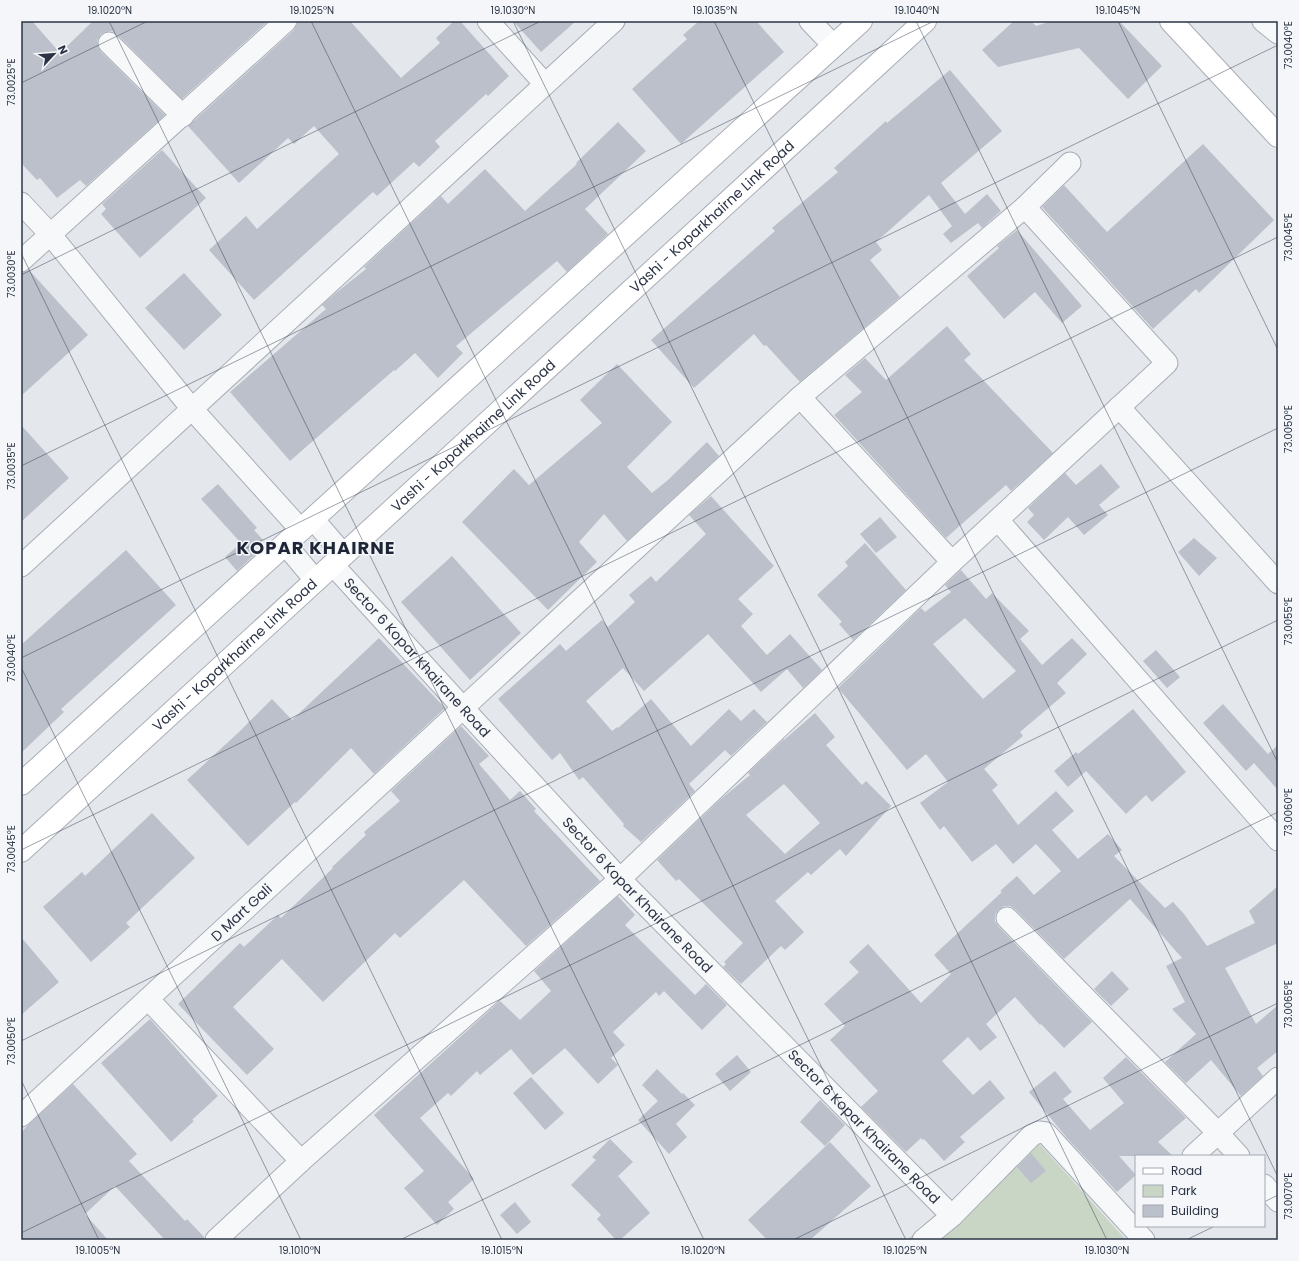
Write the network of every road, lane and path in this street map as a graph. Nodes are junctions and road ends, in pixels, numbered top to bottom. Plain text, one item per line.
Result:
1 (286, 21) edge
2 (488, 21) edge
3 (614, 21) edge
4 (810, 21) edge
5 (861, 21) edge
6 (925, 21) edge
7 (1171, 21) edge
8 (1263, 21) edge
9 (1278, 33) edge
10 (109, 43) dead end
11 (835, 45) junction
12 (546, 84) junction
13 (183, 116) junction
14 (1278, 136) edge
15 (1070, 163) dead end
16 (21, 203) edge
17 (1025, 207) junction
18 (50, 234) junction
19 (21, 261) edge
20 (800, 397) junction
21 (1119, 407) junction
22 (192, 409) junction
23 (998, 520) junction
24 (307, 524) junction
25 (286, 544) junction
26 (339, 560) junction
27 (952, 562) junction
28 (21, 566) edge
29 (316, 581) junction
30 (1278, 583) edge
31 (463, 708) junction
32 (21, 784) edge
33 (1278, 840) edge
34 (21, 851) edge
35 (620, 879) junction
36 (1007, 918) dead end
37 (148, 999) junction
38 (1278, 1078) edge
39 (21, 1116) edge
40 (1218, 1133) junction
41 (1194, 1155) edge
42 (1238, 1155) edge
43 (301, 1161) junction
44 (1265, 1186) edge
45 (1278, 1201) edge
46 (1130, 1213) edge
47 (952, 1216) junction
48 (1135, 1223) edge
49 (1137, 1227) edge
50 (216, 1240) edge
51 (923, 1240) edge
52 (1144, 1240) edge

1 - 13 street
2 - 12 street
3 - 12 street
4 - 11 street
5 - 11 main road
6 - 26 main road, Vashi - Koparkhairne Link Road
7 - 14 main road
8 - 9 street
10 - 13 street
11 - 24 main road
12 - 22 street
13 - 18 street
15 - 17 street, D Mart Gali
16 - 18 street, Sector 6 Kopar Khairane Road
17 - 20 street, D Mart Gali
17 - 21 street
18 - 19 street
18 - 22 street, Sector 6 Kopar Khairane Road
20 - 27 street
20 - 31 street, D Mart Gali
21 - 23 street
21 - 30 street
22 - 24 street, Sector 6 Kopar Khairane Road
22 - 28 street
23 - 27 street
23 - 33 street
24 - 25 main road
24 - 26 street, Sector 6 Kopar Khairane Road
25 - 29 street
25 - 32 main road
26 - 29 main road, Vashi - Koparkhairne Link Road
26 - 31 street, Sector 6 Kopar Khairane Road
27 - 35 street
29 - 34 main road, Vashi - Koparkhairne Link Road
31 - 35 street, Sector 6 Kopar Khairane Road
31 - 37 street, D Mart Gali
35 - 43 street
35 - 47 street, Sector 6 Kopar Khairane Road
36 - 40 street
37 - 39 street, D Mart Gali
37 - 43 street
38 - 40 street
40 - 41 street
40 - 42 street
43 - 50 street
44 - 45 street
46 - 47 street
46 - 48 street
47 - 51 street
49 - 52 street

